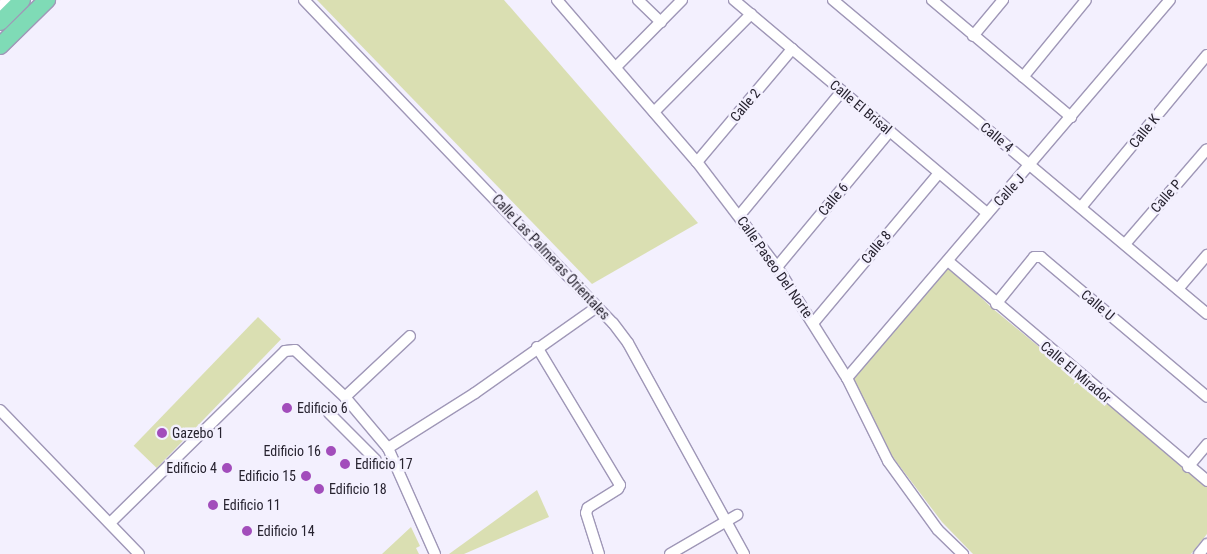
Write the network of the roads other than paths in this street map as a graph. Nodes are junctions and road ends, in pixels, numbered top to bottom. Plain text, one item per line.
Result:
1 (9, 0) edge
2 (22, 0) edge
3 (47, 0) edge
4 (304, 0) edge
5 (557, 0) edge
6 (638, 0) edge
7 (682, 0) edge
8 (734, 0) edge
9 (833, 0) edge
10 (932, 0) edge
11 (1004, 0) edge
12 (1086, 0) edge
13 (1170, 0) edge
14 (0, 9) edge
15 (751, 14) junction
16 (0, 22) edge
17 (660, 22) junction
18 (973, 36) junction
19 (0, 46) edge
20 (792, 48) junction
21 (1207, 55) edge
22 (616, 67) junction
23 (1023, 77) junction
24 (842, 91) junction
25 (654, 112) junction
26 (1071, 117) junction
27 (890, 131) junction
28 (1207, 149) edge
29 (697, 162) junction
30 (1032, 165) junction
31 (939, 173) junction
32 (1082, 206) junction
33 (987, 213) junction
34 (739, 216) junction
35 (1125, 244) junction
36 (1207, 255) edge
37 (948, 261) junction
38 (777, 267) junction
39 (1178, 289) junction
40 (996, 304) junction
41 (598, 307) junction
42 (1207, 314) edge
43 (814, 322) junction
44 (410, 336) dead end
45 (537, 347) junction
46 (847, 378) junction
47 (345, 397) junction
48 (1207, 397) edge
49 (0, 410) edge
50 (329, 413) dead end
51 (1207, 444) edge
52 (388, 448) junction
53 (376, 460) dead end
54 (1188, 467) junction
55 (1207, 481) edge
56 (737, 515) dead end
57 (727, 521) junction
58 (110, 523) junction
59 (1207, 544) edge
60 (140, 554) edge
61 (435, 554) edge
62 (599, 554) edge
63 (670, 554) edge
64 (744, 554) edge
65 (963, 554) edge
66 (1198, 554) edge

1 - 14 street
2 - 16 main road
3 - 19 main road
4 - 41 street, Calle Las Palmeras Orientales
5 - 22 street, Calle Paseo Del Norte
6 - 17 street
7 - 17 street
8 - 15 street, Calle El Brisal
9 - 30 street, Calle 4
10 - 18 street
11 - 18 street
12 - 23 street
13 - 26 street, Calle J
15 - 20 street, Calle El Brisal
15 - 25 street
17 - 22 street
18 - 23 street
20 - 24 street, Calle El Brisal
20 - 29 street, Calle 2
21 - 32 street, Calle K
22 - 25 street, Calle Paseo Del Norte
23 - 26 street
24 - 27 street, Calle El Brisal
24 - 34 street
25 - 29 street, Calle Paseo Del Norte
26 - 30 street, Calle J
27 - 31 street, Calle El Brisal
27 - 38 street, Calle 6
28 - 35 street, Calle P
29 - 34 street, Calle Paseo Del Norte
30 - 32 street, Calle 4
30 - 33 street, Calle J
31 - 33 street, Calle El Brisal
31 - 43 street, Calle 8
32 - 35 street, Calle 4
33 - 37 street, Calle J
34 - 38 street, Calle Paseo Del Norte
35 - 39 street, Calle 4
36 - 39 street
37 - 40 street, Calle El Mirador
37 - 46 street, Calle J
38 - 43 street, Calle Paseo Del Norte
39 - 42 street, Calle 4
40 - 48 street, Calle U
40 - 54 street, Calle El Mirador
41 - 45 street
41 - 57 street, Calle Las Palmeras Orientales
43 - 46 street, Calle Paseo Del Norte
44 - 47 street
45 - 52 street
45 - 62 street
46 - 65 street, Calle Paseo Del Norte
47 - 52 street
47 - 58 street
49 - 58 street
50 - 53 street
51 - 54 street
52 - 61 street
54 - 55 street, Calle El Mirador
56 - 57 street
57 - 63 street
57 - 64 street, Calle Las Palmeras Orientales
58 - 60 street
59 - 66 street

